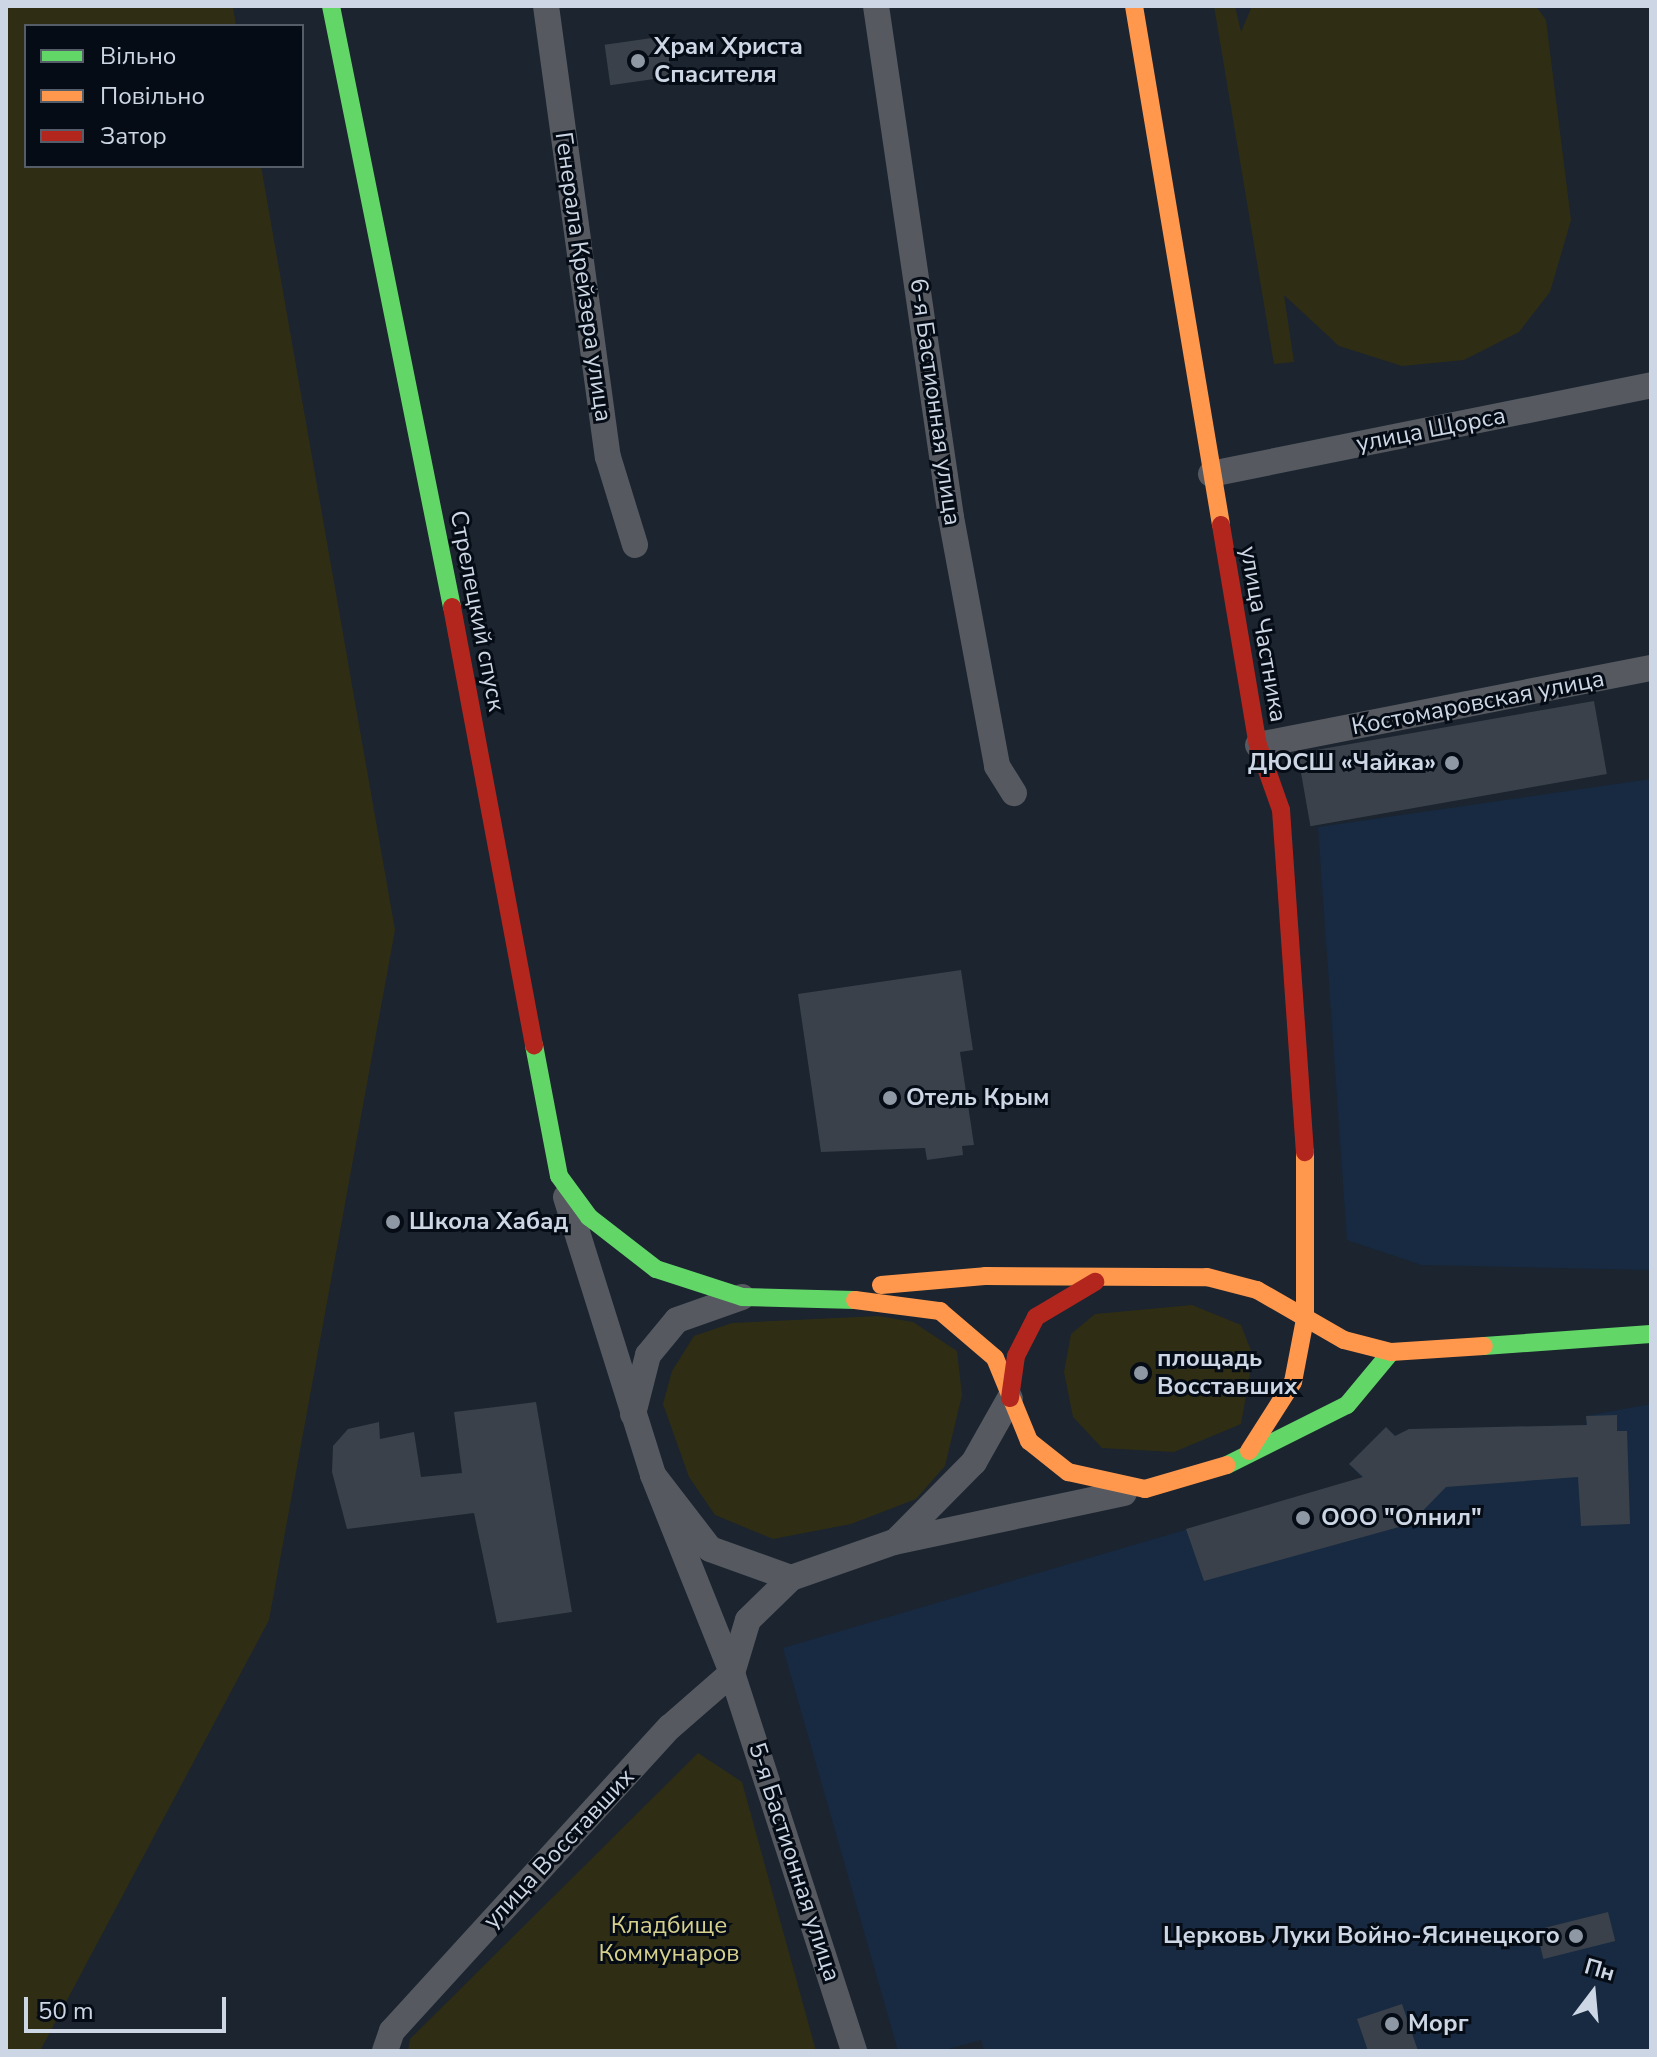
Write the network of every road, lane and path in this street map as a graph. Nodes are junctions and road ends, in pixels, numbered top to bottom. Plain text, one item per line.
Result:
1 (331, 6) edge
2 (546, 6) edge
3 (876, 6) edge
4 (1134, 6) edge
5 (1651, 385) edge
6 (1211, 474) junction
7 (635, 545) dead end
8 (1651, 668) edge
9 (1258, 745) junction
10 (1014, 793) dead end
11 (559, 1176) junction
12 (1113, 1277) junction
13 (742, 1297) junction
14 (1305, 1319) junction
15 (1651, 1334) edge
16 (1391, 1352) junction
17 (1010, 1398) junction
18 (633, 1417) junction
19 (1239, 1462) junction
20 (653, 1475) junction
21 (1145, 1489) junction
22 (894, 1542) junction
23 (791, 1578) junction
24 (732, 1673) junction
25 (388, 2041) edge
26 (854, 2051) edge

1 - 11 main road, Стрелецкий спуск
2 - 7 street, Генерала Крейзера улица
3 - 10 street, 6-я Бастионная улица
4 - 6 main road, улица Частника
5 - 6 street, улица Щорса
6 - 9 main road, улица Частника
8 - 9 street, Костомаровская улица
9 - 14 main road, улица Частника
11 - 13 main road, Стрелецкий спуск
11 - 18 street, 5-я Бастионная улица
12 - 13 main road
12 - 14 main road
12 - 17 main road
13 - 17 main road
13 - 18 street
14 - 16 main road
14 - 19 main road
15 - 16 main road
16 - 19 main road
17 - 21 main road
17 - 22 street
18 - 20 street, 5-я Бастионная улица
19 - 21 main road
20 - 23 street
20 - 24 street, 5-я Бастионная улица
21 - 22 street
22 - 23 street
23 - 24 street
24 - 25 street, улица Восставших
24 - 26 street, 5-я Бастионная улица

